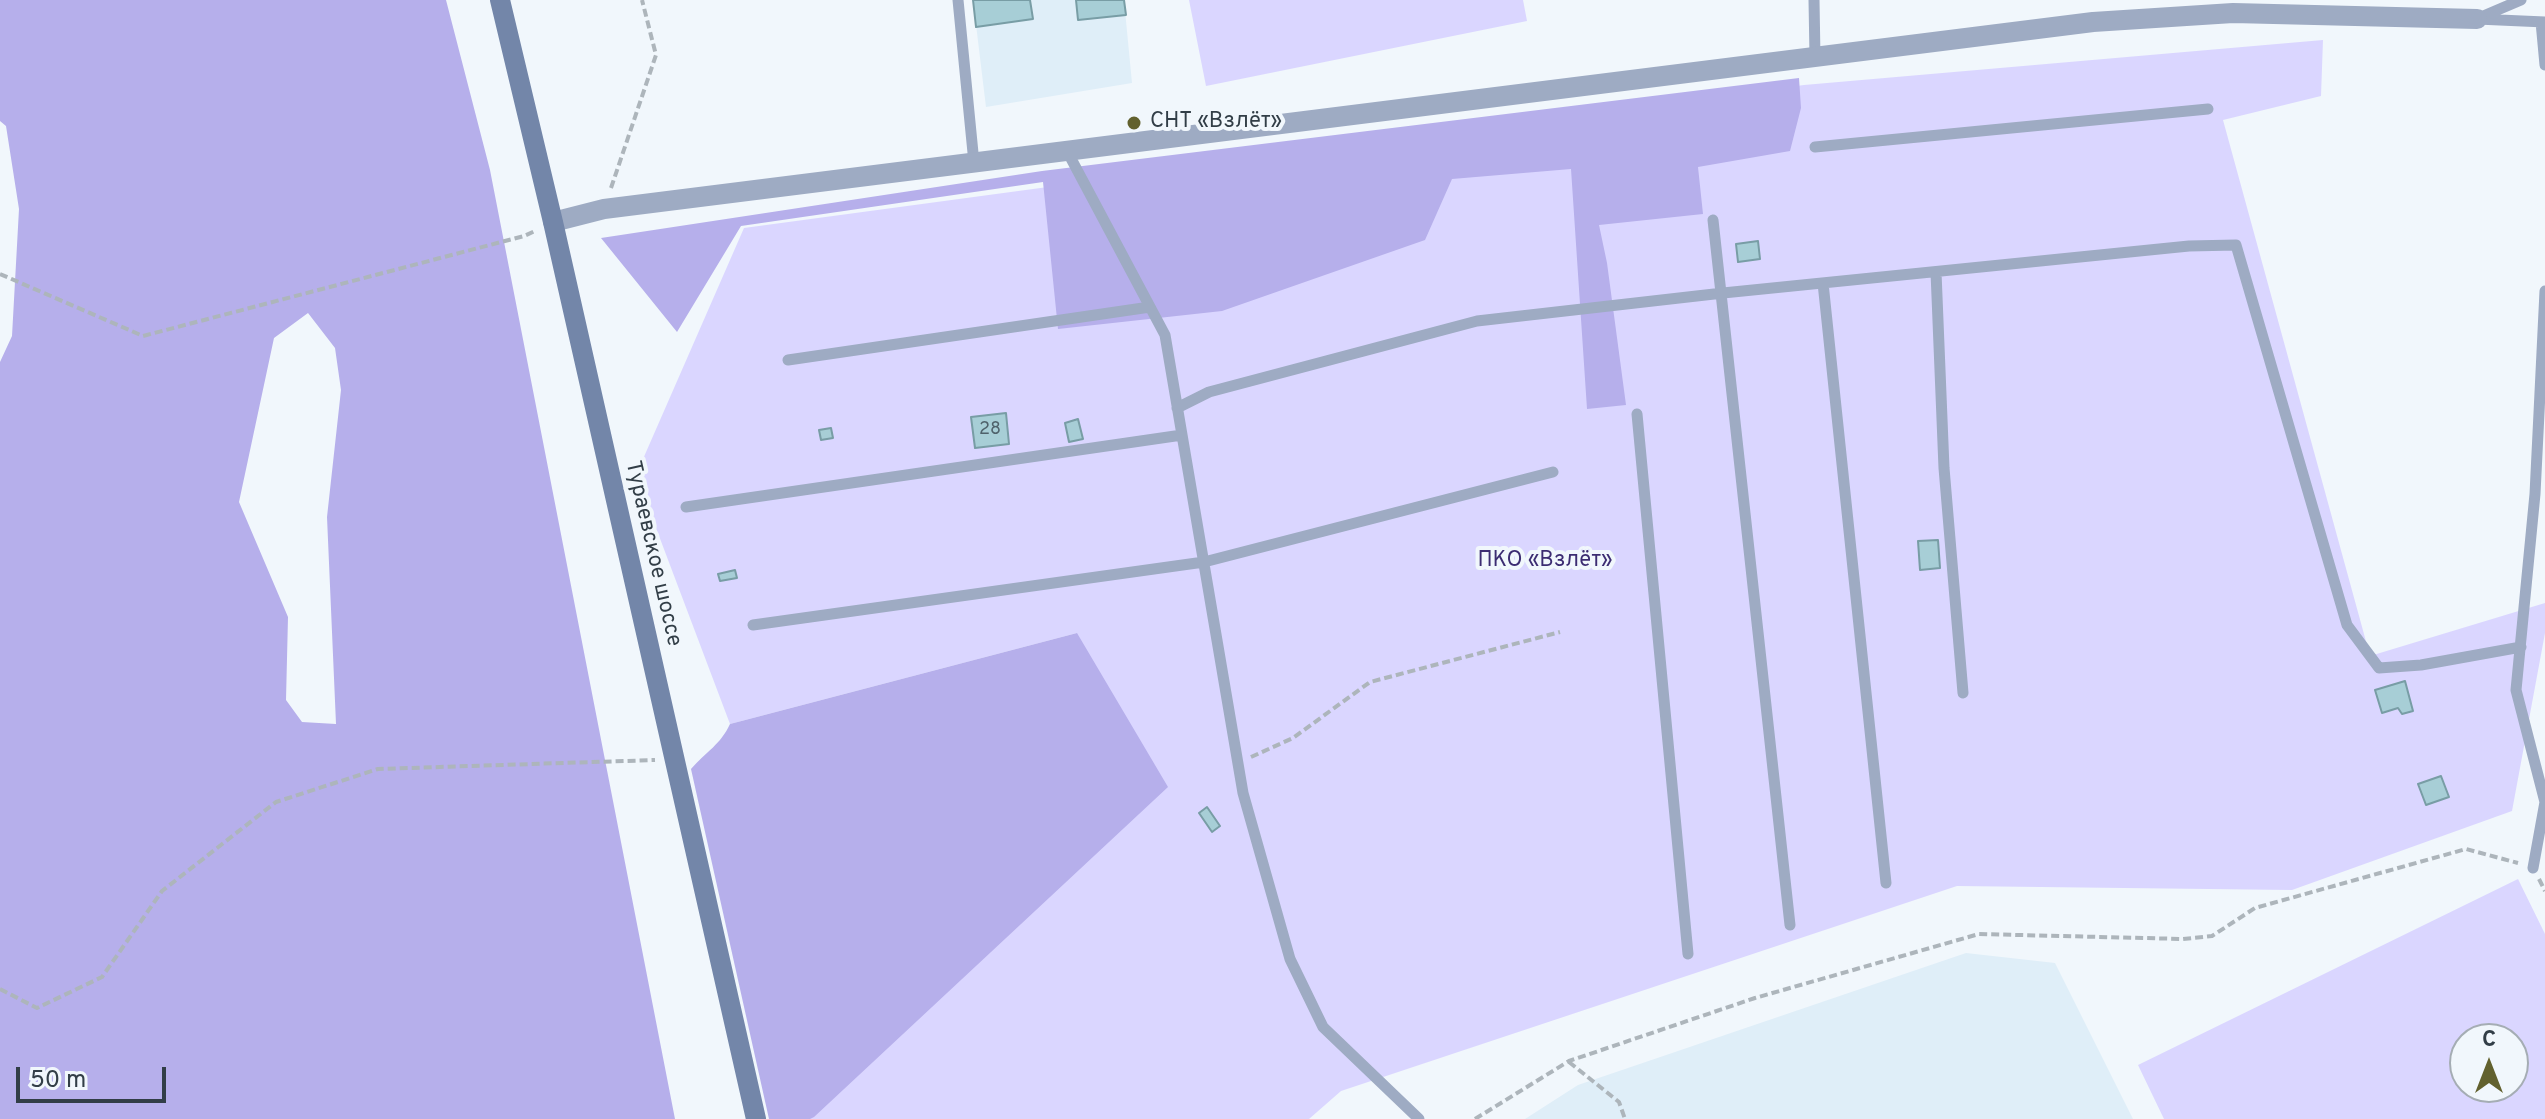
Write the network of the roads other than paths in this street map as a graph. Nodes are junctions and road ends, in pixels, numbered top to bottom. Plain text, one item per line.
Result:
1 (500, 0) edge
2 (958, 0) edge
3 (1814, 0) edge
4 (2521, 0) edge
5 (2477, 19) junction
6 (2543, 22) edge
7 (1815, 57) junction
8 (2545, 65) edge
9 (2208, 109) dead end
10 (1815, 147) dead end
11 (1067, 151) junction
12 (974, 163) junction
13 (1713, 220) dead end
14 (553, 222) junction
15 (1936, 272) junction
16 (1823, 283) junction
17 (2545, 291) edge
18 (1723, 293) junction
19 (1150, 307) junction
20 (788, 360) dead end
21 (1177, 408) junction
22 (1637, 414) dead end
23 (1182, 435) junction
24 (1553, 472) dead end
25 (686, 507) dead end
26 (1204, 562) junction
27 (753, 625) dead end
28 (2521, 647) junction
29 (1963, 693) dead end
30 (2533, 868) road end
31 (1886, 883) dead end
32 (1790, 925) dead end
33 (1688, 954) dead end
34 (756, 1119) edge
35 (1419, 1119) edge

1 - 14 main road, Тураевское шоссе
2 - 12 lane
3 - 7 lane
4 - 5 lane
5 - 6 lane
5 - 7 street
6 - 8 lane
7 - 11 street
9 - 10 lane
11 - 12 street
11 - 19 lane
12 - 14 street
13 - 18 lane
14 - 34 main road, Тураевское шоссе
15 - 16 lane
15 - 28 lane
15 - 29 lane
16 - 18 lane
16 - 31 lane
17 - 28 lane
18 - 21 lane
18 - 32 lane
19 - 20 lane
19 - 21 lane
21 - 23 lane
22 - 33 lane
23 - 25 lane
23 - 26 lane
24 - 26 lane
26 - 27 lane
26 - 35 lane
28 - 30 lane

